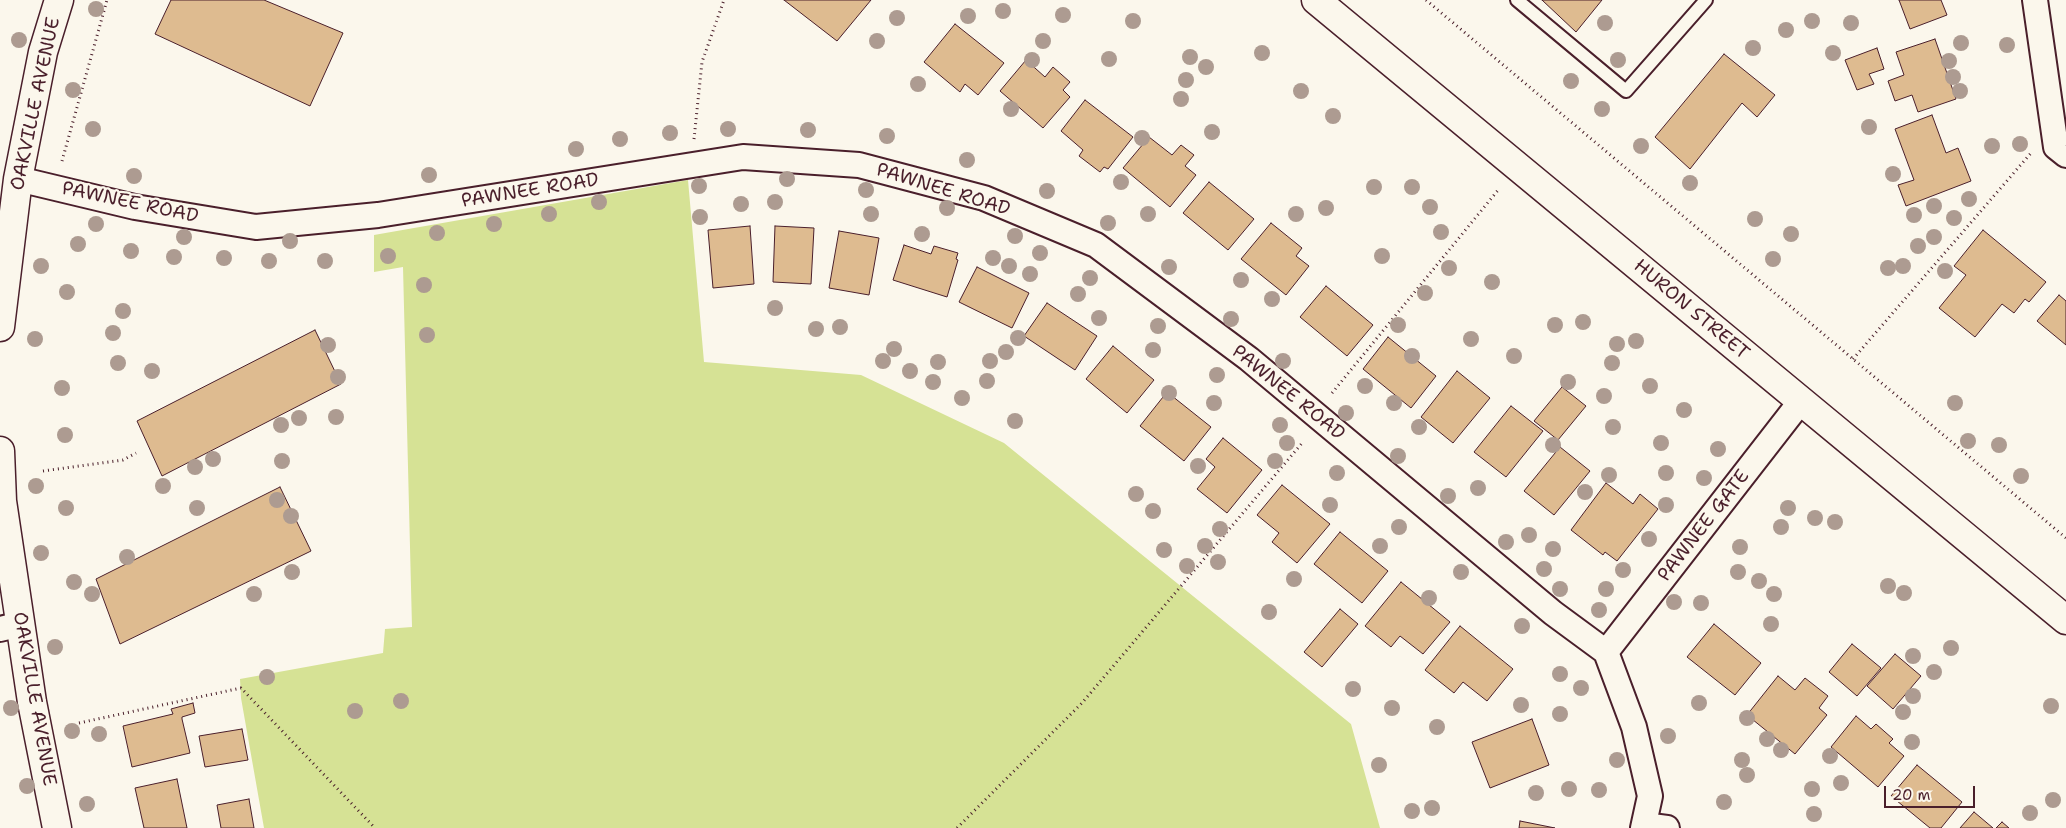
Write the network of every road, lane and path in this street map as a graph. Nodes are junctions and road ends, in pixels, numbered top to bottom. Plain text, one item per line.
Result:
1 (58, 0) edge
2 (107, 0) edge
3 (724, 0) edge
4 (1316, 0) edge
5 (1426, 0) edge
6 (1518, 0) edge
7 (1706, 0) edge
8 (2035, 0) edge
9 (694, 139) dead end
10 (2035, 149) dead end
11 (2066, 155) edge
12 (61, 166) dead end
13 (18, 179) junction
14 (1501, 186) dead end
15 (5, 244) edge
16 (0, 327) edge
17 (1853, 359) junction
18 (1328, 398) dead end
19 (1801, 401) junction
20 (1304, 442) dead end
21 (0, 451) edge
22 (136, 453) dead end
23 (43, 471) dead end
24 (2066, 538) edge
25 (2066, 620) edge
26 (10, 626) edge
27 (1606, 652) junction
28 (79, 723) dead end
29 (1651, 827) edge
30 (57, 828) edge
31 (374, 828) edge
32 (957, 828) edge

1 - 13 main road, OAKVILLE AVENUE
2 - 12 path
3 - 9 path
4 - 19 main road, HURON STREET
5 - 17 path
6 - 7 lane
8 - 11 street
10 - 17 path
13 - 15 main road, OAKVILLE AVENUE
13 - 27 street, PAWNEE ROAD
14 - 18 path
15 - 16 main road, OAKVILLE AVENUE
17 - 24 path
19 - 25 main road, HURON STREET
19 - 27 street, PAWNEE GATE
20 - 32 path
21 - 26 main road, OAKVILLE AVENUE
22 - 23 path
26 - 30 main road, OAKVILLE AVENUE
27 - 29 street
28 - 31 path

